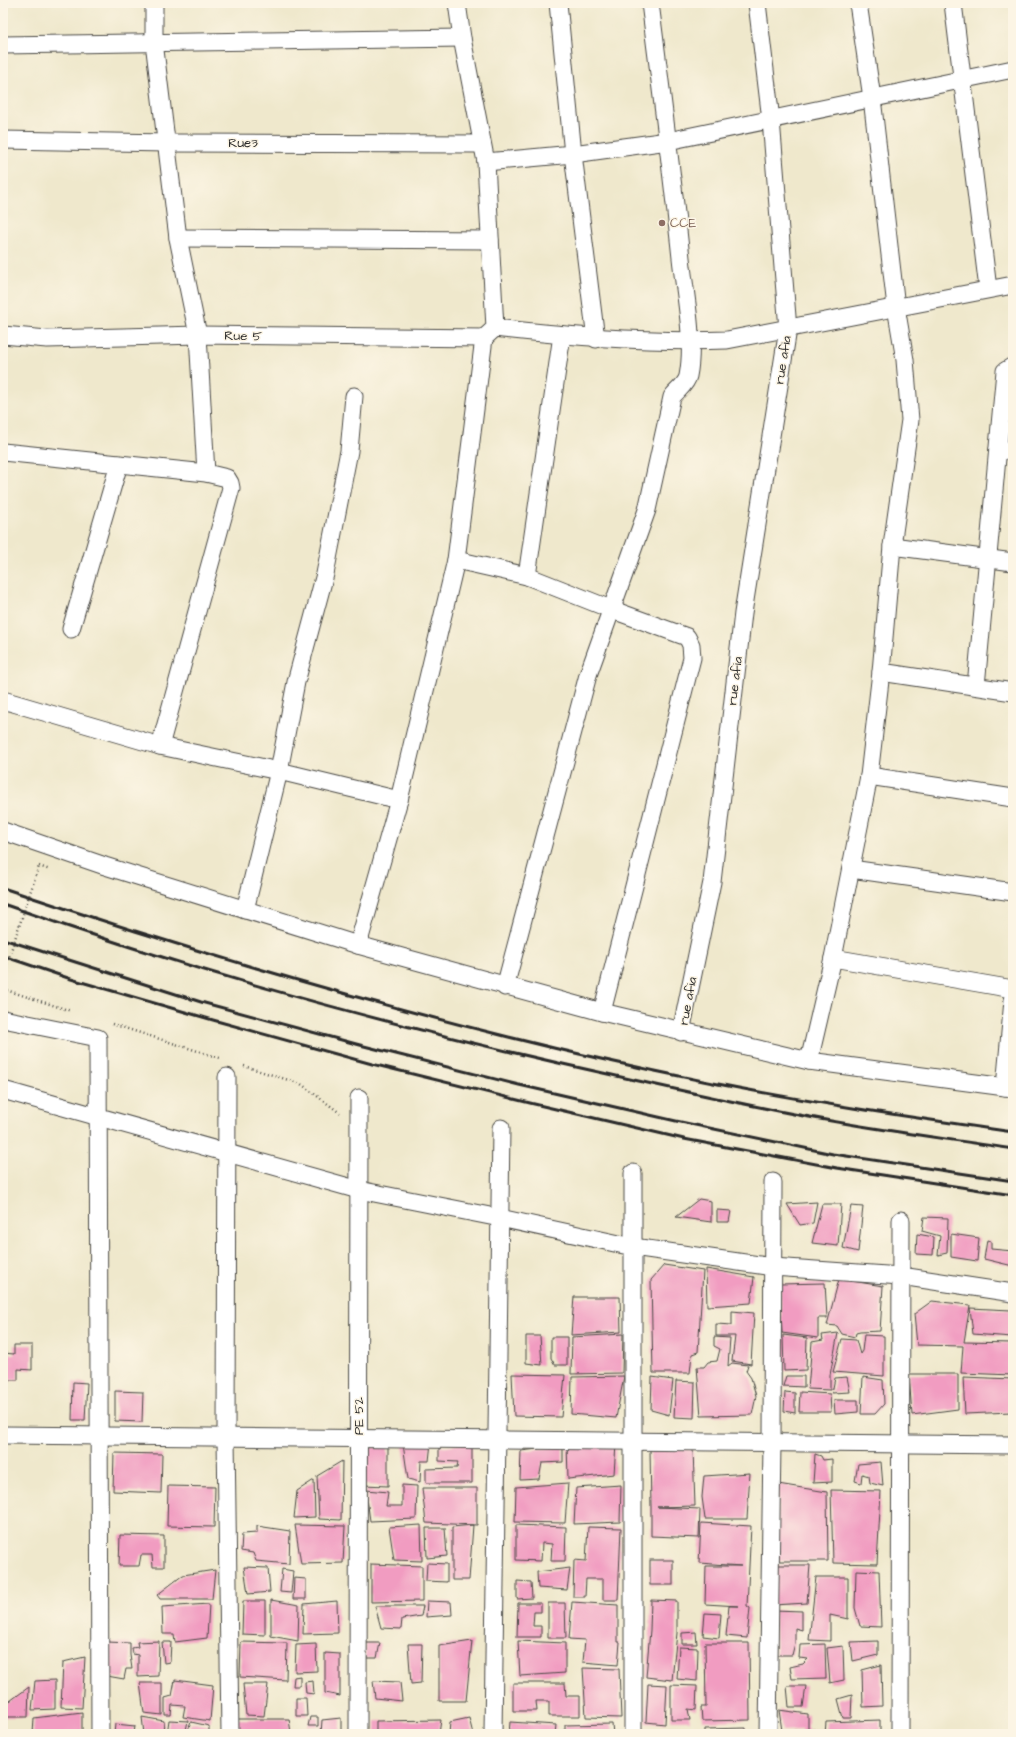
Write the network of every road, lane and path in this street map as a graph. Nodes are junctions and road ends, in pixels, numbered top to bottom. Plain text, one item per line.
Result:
1 (154, 3) edge
2 (457, 3) edge
3 (558, 3) edge
4 (650, 3) edge
5 (757, 3) edge
6 (858, 3) edge
7 (953, 3) edge
8 (462, 38) junction
9 (154, 42) junction
10 (3, 45) edge
11 (1013, 69) edge
12 (962, 79) junction
13 (872, 98) junction
14 (771, 120) junction
15 (3, 140) edge
16 (668, 141) junction
17 (167, 144) junction
18 (482, 144) junction
19 (573, 154) junction
20 (486, 162) junction
21 (178, 238) junction
22 (490, 240) junction
23 (1013, 285) edge
24 (988, 289) junction
25 (896, 307) junction
26 (788, 329) junction
27 (490, 333) junction
28 (3, 335) edge
29 (198, 335) junction
30 (562, 335) junction
31 (596, 338) junction
32 (690, 342) junction
33 (1013, 366) edge
34 (354, 396) dead end
35 (1006, 450) edge
36 (3, 452) edge
37 (119, 464) junction
38 (206, 474) junction
39 (892, 546) junction
40 (988, 559) junction
41 (456, 560) junction
42 (1013, 562) edge
43 (527, 576) junction
44 (613, 610) junction
45 (71, 629) dead end
46 (881, 672) junction
47 (976, 686) junction
48 (1013, 692) edge
49 (3, 700) edge
50 (160, 746) junction
51 (279, 771) junction
52 (869, 776) junction
53 (1013, 798) edge
54 (399, 800) junction
55 (3, 831) edge
56 (39, 866) dead end
57 (850, 869) junction
58 (1013, 892) edge
59 (245, 910) junction
60 (358, 945) junction
61 (833, 958) junction
62 (3, 975) edge
63 (505, 987) junction
64 (3, 989) edge
65 (1013, 989) edge
66 (1013, 1000) edge
67 (602, 1012) junction
68 (78, 1013) dead end
69 (3, 1019) edge
70 (108, 1022) dead end
71 (681, 1032) junction
72 (227, 1061) dead end
73 (809, 1061) junction
74 (242, 1065) dead end
75 (227, 1078) dead end
76 (1009, 1088) edge
77 (3, 1090) edge
78 (359, 1098) dead end
79 (98, 1116) junction
80 (359, 1128) junction
81 (501, 1128) dead end
82 (227, 1154) junction
83 (633, 1173) dead end
84 (773, 1182) dead end
85 (359, 1190) junction
86 (500, 1218) junction
87 (901, 1220) dead end
88 (633, 1247) junction
89 (773, 1267) junction
90 (901, 1276) junction
91 (1013, 1293) edge
92 (3, 1435) edge
93 (99, 1436) junction
94 (226, 1437) junction
95 (359, 1439) junction
96 (497, 1440) junction
97 (633, 1441) junction
98 (772, 1443) junction
99 (901, 1444) junction
100 (1013, 1445) edge
101 (100, 1734) edge
102 (230, 1734) edge
103 (358, 1734) edge
104 (494, 1734) edge
105 (633, 1734) edge
106 (768, 1734) edge
107 (900, 1734) edge

1 - 9 street
2 - 8 street
3 - 19 street
4 - 16 street
5 - 14 street, rue afia
6 - 13 street
7 - 12 street
8 - 9 street
8 - 18 street
9 - 10 street
9 - 17 street
11 - 12 street
12 - 13 street
12 - 24 street
13 - 14 street
13 - 25 street
14 - 16 street
14 - 26 street, rue afia
15 - 17 street, Rue3
16 - 19 street
16 - 32 street
17 - 18 street, Rue3
17 - 21 street
18 - 20 street
19 - 20 street
19 - 31 street
20 - 22 street
21 - 22 street
21 - 29 street
22 - 27 street
23 - 24 street, Rue 5
24 - 25 street, Rue 5
25 - 26 street, Rue 5
25 - 39 street
26 - 32 street, Rue 5
26 - 71 street, rue afia
27 - 29 street, Rue 5
27 - 30 street, Rue 5
27 - 41 street
28 - 29 street, Rue 5
29 - 38 street
30 - 31 street, Rue 5
30 - 43 street
31 - 32 street, Rue 5
32 - 44 street
33 - 35 street
34 - 51 street
35 - 40 street
36 - 37 street
37 - 38 street
37 - 45 street
38 - 50 street
39 - 40 street
39 - 46 street
40 - 42 street
40 - 47 street
41 - 43 street
41 - 54 street
43 - 44 street
44 - 63 street
44 - 67 street
46 - 47 street
46 - 52 street
47 - 48 street
49 - 50 street
50 - 51 street
51 - 54 street
51 - 59 street
52 - 53 street
52 - 57 street
54 - 60 street
55 - 59 street
56 - 62 path, bridge
57 - 58 street
57 - 61 street
59 - 60 street
60 - 63 street
61 - 65 street
61 - 73 street
63 - 67 street
64 - 68 path
66 - 76 street
67 - 71 street
69 - 79 street
70 - 72 path
71 - 73 street
73 - 76 street
74 - 80 path
75 - 82 street
77 - 79 street
78 - 80 street, PE 52
79 - 82 street
79 - 93 street
80 - 85 street, PE 52
81 - 86 street
82 - 85 street
82 - 94 street
83 - 88 street
84 - 89 street
85 - 86 street
85 - 95 street, PE 52
86 - 88 street
86 - 96 street
87 - 90 street
88 - 89 street
88 - 97 street
89 - 90 street
89 - 98 street
90 - 91 street
90 - 99 street
92 - 93 street
93 - 94 street
93 - 101 street
94 - 95 street
94 - 102 street
95 - 96 street
95 - 103 street, PE 52
96 - 97 street
96 - 104 street
97 - 98 street
97 - 105 street
98 - 99 street
98 - 106 street
99 - 100 street
99 - 107 street

